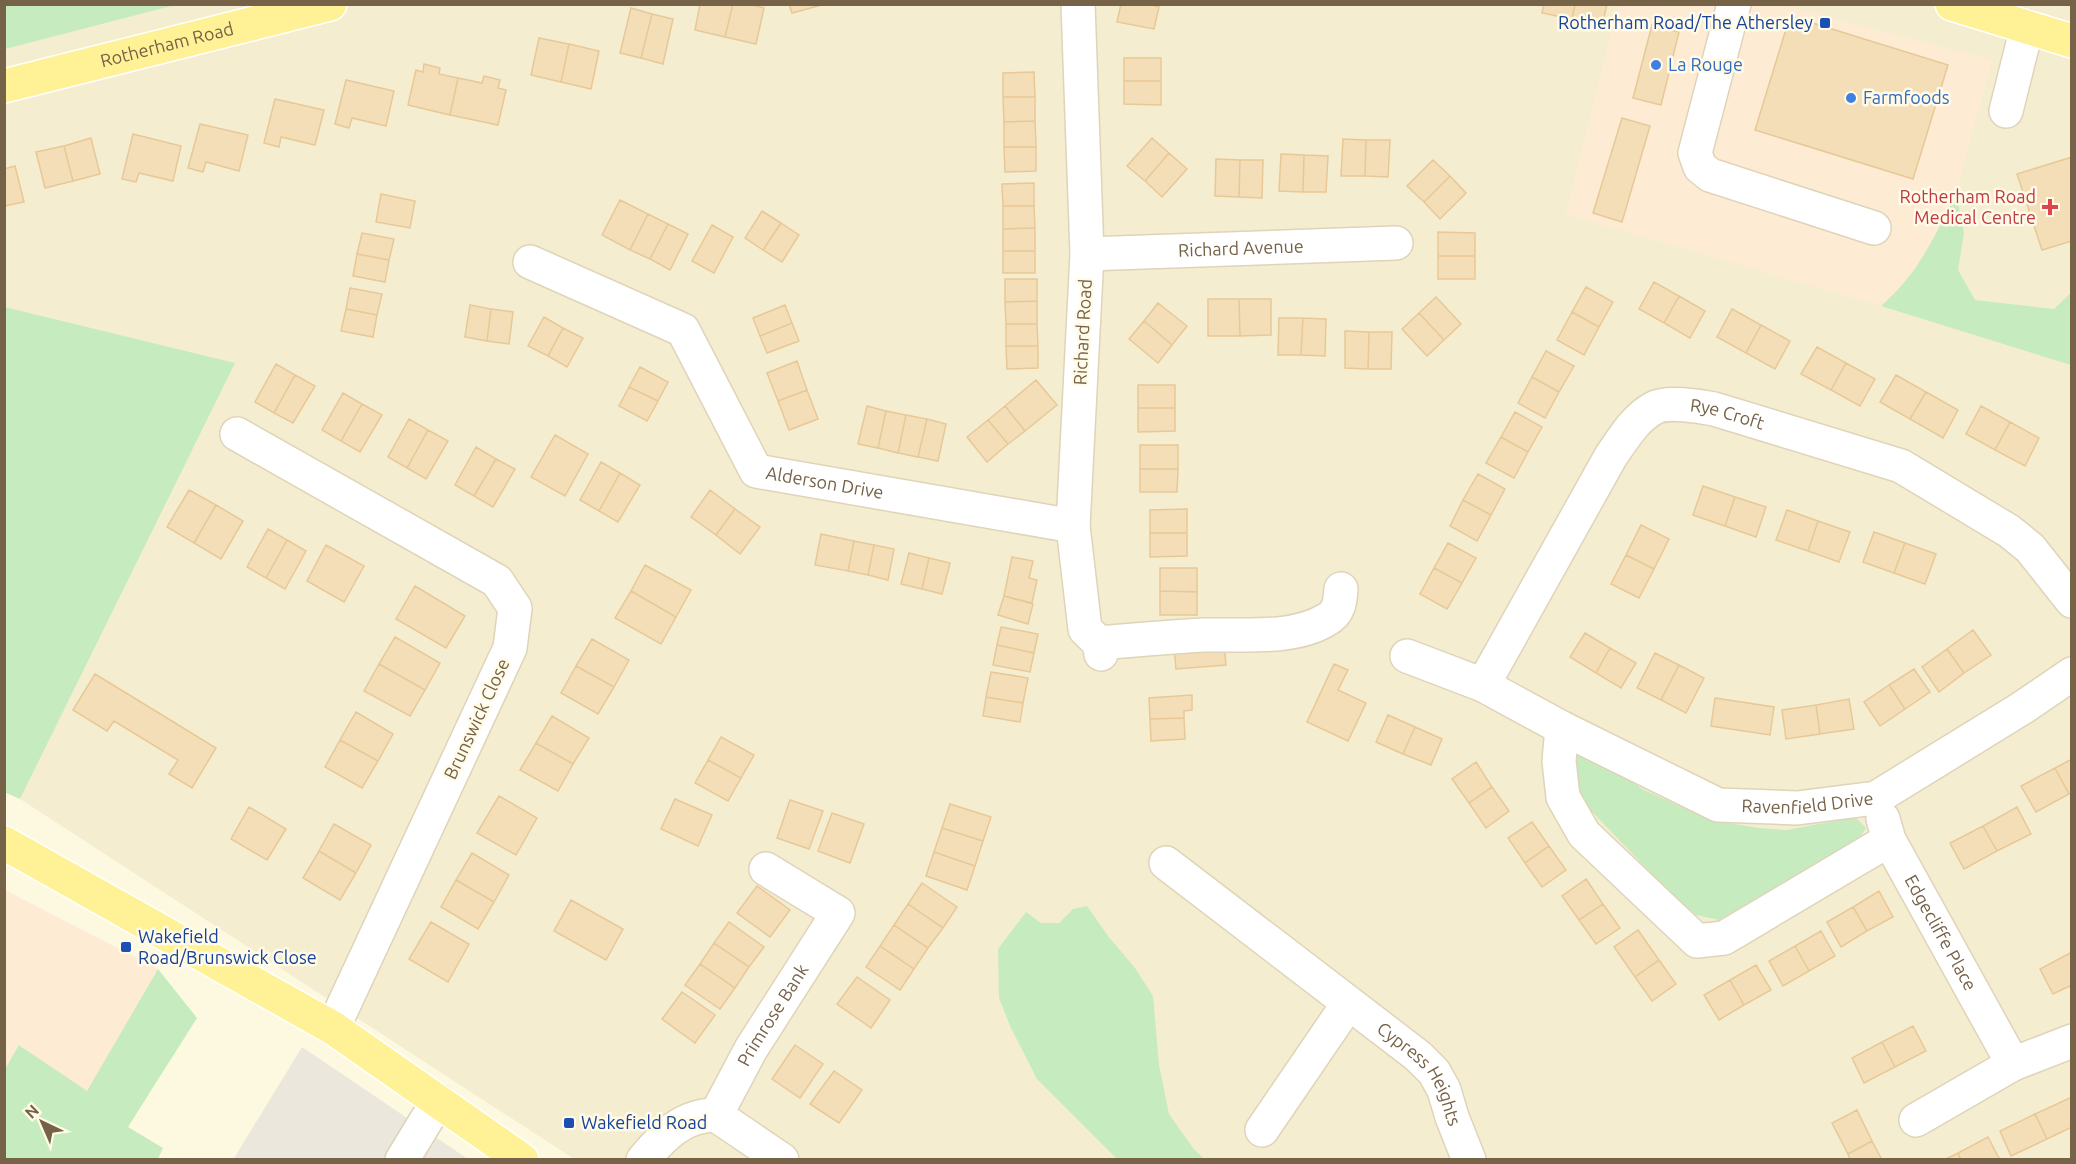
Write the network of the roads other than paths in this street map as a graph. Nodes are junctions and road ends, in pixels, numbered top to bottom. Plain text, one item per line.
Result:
1 (330, 4) edge
2 (1078, 4) edge
3 (1734, 4) edge
4 (1952, 4) edge
5 (2027, 27) junction
6 (2072, 41) edge
7 (4, 86) edge
8 (2006, 111) dead end
9 (1874, 228) dead end
10 (1396, 243) dead end
11 (1087, 254) junction
12 (531, 262) dead end
13 (237, 434) dead end
14 (1073, 526) junction
15 (1341, 590) dead end
16 (2072, 601) edge
17 (1407, 656) dead end
18 (2072, 674) edge
19 (1483, 685) junction
20 (1562, 728) junction
21 (1876, 798) junction
22 (1889, 840) junction
23 (4, 843) edge
24 (1166, 863) dead end
25 (766, 869) dead end
26 (1348, 1004) junction
27 (333, 1028) junction
28 (2072, 1041) edge
29 (2013, 1064) junction
30 (438, 1101) junction
31 (716, 1115) junction
32 (1916, 1120) dead end
33 (1262, 1130) dead end
34 (402, 1160) edge
35 (522, 1160) edge
36 (643, 1160) edge
37 (782, 1160) edge
38 (1469, 1160) edge

1 - 7 main road, Rotherham Road
2 - 11 street, Richard Road
3 - 9 street
4 - 5 main road
5 - 6 main road
5 - 8 street
10 - 11 street, Richard Avenue
11 - 14 street, Richard Road
12 - 14 street, Alderson Drive
13 - 27 street, Brunswick Close
14 - 15 street, Richard Road
16 - 19 street, Rye Croft
17 - 19 street, Ravenfield Drive
18 - 21 street, Ravenfield Drive
19 - 20 street, Ravenfield Drive
20 - 21 street, Ravenfield Drive
20 - 22 street
21 - 22 street, Edgecliffe Place
22 - 29 street, Edgecliffe Place
23 - 27 main road
24 - 26 street, Cypress Heights
25 - 31 street, Primrose Bank
26 - 33 street
26 - 38 street, Cypress Heights
27 - 30 main road
28 - 29 street
29 - 32 street
30 - 34 street
30 - 35 main road
31 - 36 street
31 - 37 street

